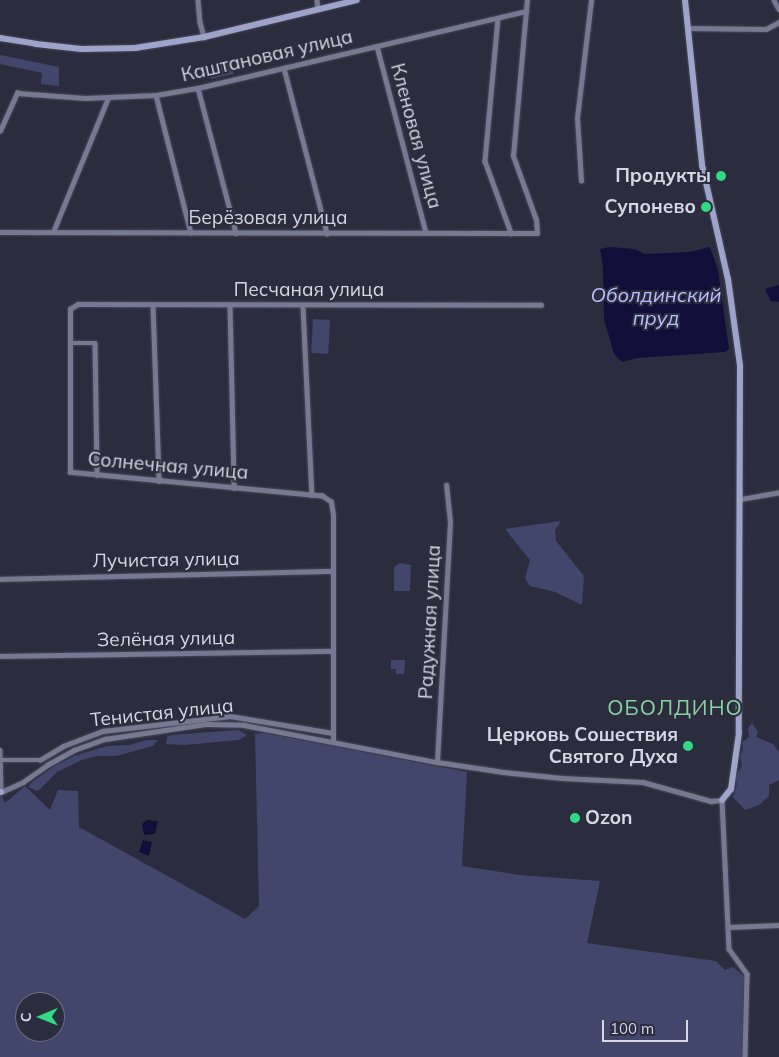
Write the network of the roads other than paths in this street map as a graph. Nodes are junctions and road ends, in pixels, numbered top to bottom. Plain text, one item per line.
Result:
1 (198, 0) edge
2 (317, 0) edge
3 (356, 0) edge
4 (527, 0) edge
5 (590, 0) edge
6 (685, 0) edge
7 (774, 0) edge
8 (318, 9) junction
9 (779, 10) edge
10 (526, 11) junction
11 (498, 18) junction
12 (779, 22) edge
13 (687, 28) junction
14 (204, 37) junction
15 (0, 38) edge
16 (377, 46) junction
17 (284, 68) junction
18 (198, 88) junction
19 (156, 95) junction
20 (108, 98) junction
21 (0, 131) edge
22 (581, 181) dead end
23 (0, 232) edge
24 (53, 232) junction
25 (191, 233) junction
26 (236, 233) junction
27 (327, 233) junction
28 (426, 233) junction
29 (511, 233) junction
30 (78, 304) joint
31 (153, 305) junction
32 (230, 305) junction
33 (541, 305) dead end
34 (303, 306) junction
35 (70, 343) junction
36 (97, 474) junction
37 (159, 480) junction
38 (446, 484) dead end
39 (234, 488) junction
40 (779, 492) edge
41 (312, 495) junction
42 (741, 499) junction
43 (333, 571) junction
44 (0, 579) edge
45 (333, 650) junction
46 (0, 656) edge
47 (333, 733) junction
48 (333, 742) junction
49 (0, 750) edge
50 (0, 760) edge
51 (437, 762) junction
52 (0, 792) edge
53 (722, 800) junction
54 (779, 924) edge
55 (728, 927) junction
56 (745, 1057) edge

1 - 14 street
2 - 8 street
3 - 8 street
4 - 10 street
5 - 22 street
6 - 13 street
7 - 9 street
8 - 14 street
10 - 11 street, Каштановая улица
10 - 29 street, Берёзовая улица
11 - 16 street, Каштановая улица
11 - 29 street
12 - 13 street
13 - 42 street
14 - 15 street
16 - 17 street, Каштановая улица
16 - 28 street, Кленовая улица
17 - 18 street, Каштановая улица
17 - 27 street
18 - 19 street, Каштановая улица
18 - 26 street
19 - 20 street, Каштановая улица
19 - 25 street
20 - 21 street, Каштановая улица
20 - 24 street
23 - 24 street, Берёзовая улица
24 - 25 street, Берёзовая улица
25 - 26 street, Берёзовая улица
26 - 27 street, Берёзовая улица
27 - 28 street, Берёзовая улица
28 - 29 street, Берёзовая улица
30 - 31 street, Песчаная улица
30 - 35 street, Солнечная улица
31 - 32 street, Песчаная улица
31 - 37 street
32 - 34 street, Песчаная улица
32 - 39 street
33 - 34 street, Песчаная улица
34 - 41 street
35 - 36 street
35 - 36 street, Солнечная улица
36 - 37 street, Солнечная улица
37 - 39 street, Солнечная улица
38 - 51 street, Радужная улица
39 - 41 street, Солнечная улица
40 - 42 street
41 - 43 street, Солнечная улица
42 - 53 street
43 - 44 street, Лучистая улица
43 - 45 street
45 - 46 street, Зелёная улица
45 - 47 street
47 - 48 street
47 - 50 street, Тенистая улица
48 - 51 street
48 - 52 street
49 - 50 street
50 - 52 street
51 - 53 street
53 - 55 street
54 - 55 street
55 - 56 street

